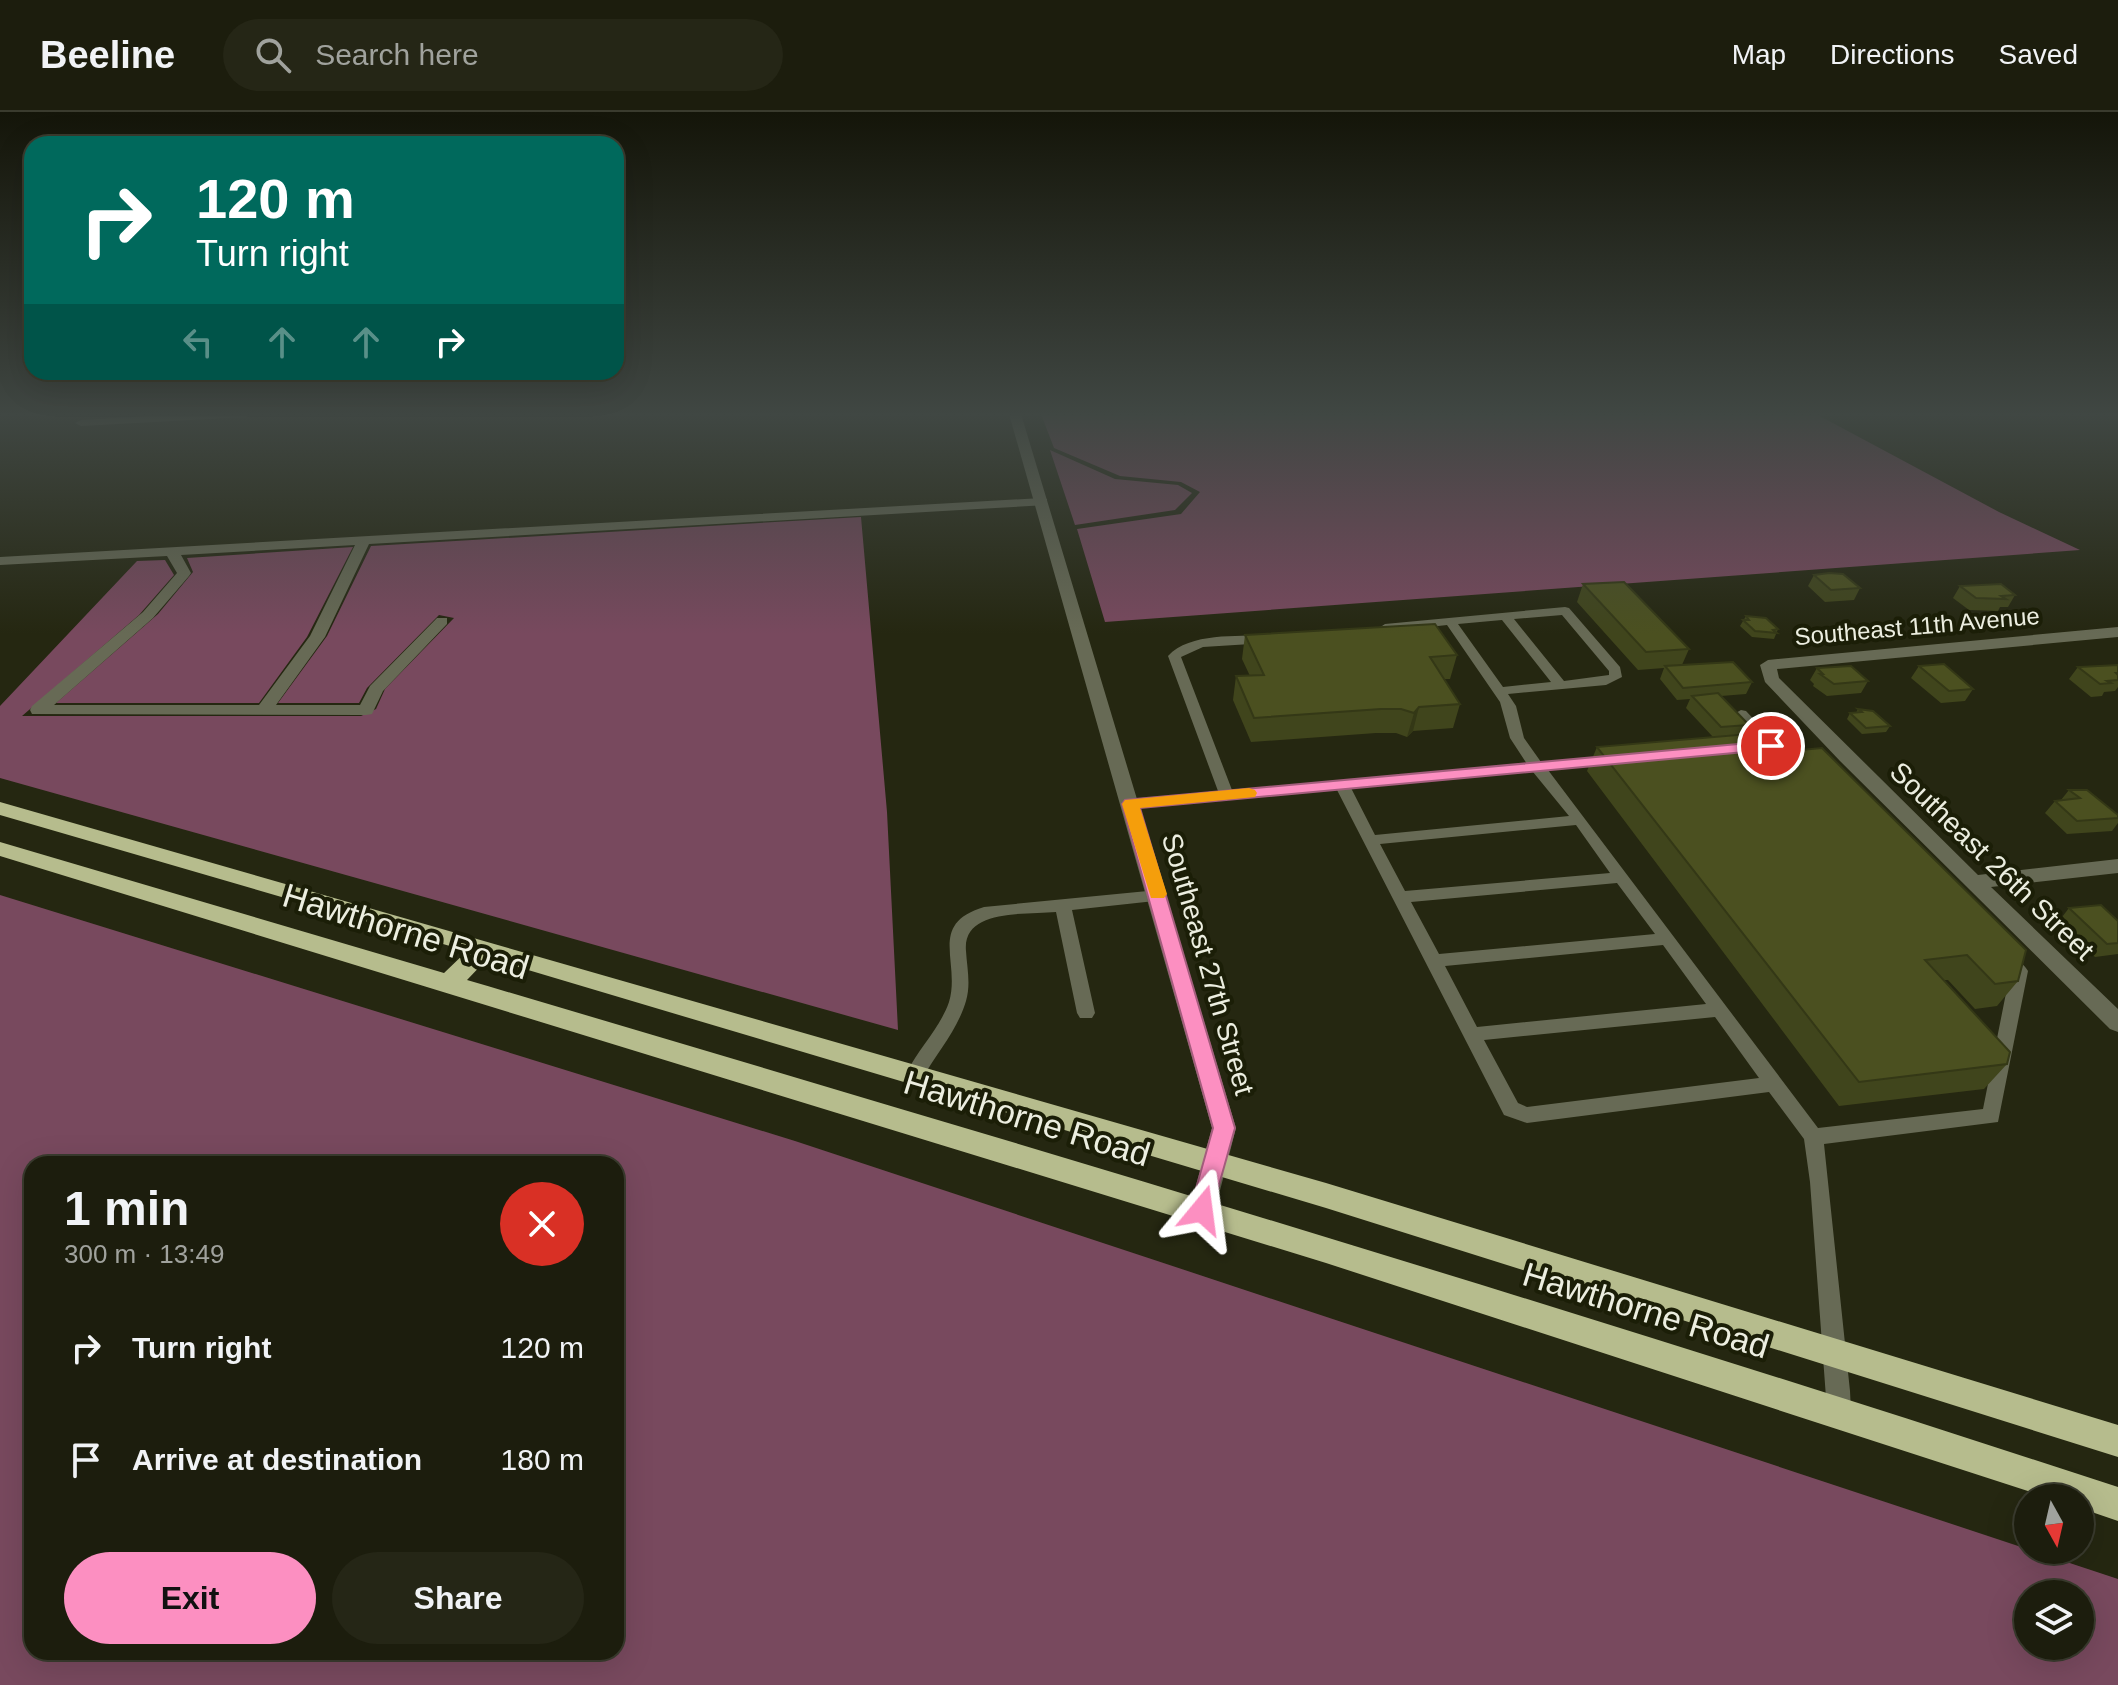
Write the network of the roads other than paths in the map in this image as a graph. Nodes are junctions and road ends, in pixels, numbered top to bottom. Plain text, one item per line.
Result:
1 (1038, 487) edge
2 (1042, 502) junction
3 (364, 541) junction
4 (172, 552) junction
5 (0, 561) edge
6 (1505, 616) junction
7 (442, 621) dead end
8 (1450, 621) junction
9 (1365, 630) edge
10 (2118, 632) edge
11 (1286, 637) edge
12 (1560, 685) junction
13 (1500, 691) junction
14 (264, 710) junction
15 (1741, 714) edge
16 (1828, 739) joint
17 (1771, 746) junction
18 (1726, 750) edge
19 (1624, 759) edge
20 (1813, 762) edge
21 (1538, 767) junction
22 (1342, 785) junction
23 (1227, 796) junction
24 (1130, 804) junction
25 (0, 808) edge
26 (1579, 820) junction
27 (1371, 840) junction
28 (0, 849) edge
29 (2118, 866) edge
30 (1620, 877) junction
31 (1974, 882) junction
32 (1158, 896) junction
33 (1400, 897) junction
34 (1063, 906) junction
35 (1665, 939) junction
36 (484, 948) junction
37 (1997, 949) edge
38 (1433, 961) junction
39 (448, 984) junction
40 (1717, 1010) junction
41 (1086, 1013) dead end
42 (2118, 1023) edge
43 (1472, 1034) junction
44 (916, 1072) junction
45 (1773, 1084) junction
46 (1813, 1137) junction
47 (1216, 1160) junction
48 (1202, 1210) junction
49 (1837, 1351) junction
50 (1839, 1411) junction
51 (2118, 1441) edge
52 (2118, 1504) edge

1 - 2 street, Southeast 27th Street
2 - 3 street
2 - 24 street, Southeast 27th Street
3 - 4 street
3 - 14 street
4 - 5 street
4 - 14 street
6 - 8 lane
6 - 12 lane
6 - 12 lane
7 - 14 street
8 - 9 lane
8 - 13 lane
10 - 16 street, Southeast 11th Avenue
11 - 23 lane
12 - 13 lane
13 - 21 lane
15 - 17 lane
16 - 31 street, Southeast 26th Street
17 - 18 lane
17 - 20 lane
19 - 21 lane
21 - 22 lane
21 - 26 lane
22 - 23 lane
22 - 27 lane
23 - 24 lane
24 - 32 street, Southeast 27th Street
25 - 36 highway, Hawthorne Road
26 - 27 lane
26 - 30 lane
27 - 33 lane
28 - 39 highway, Hawthorne Road
29 - 31 street
30 - 33 lane
30 - 35 lane
31 - 42 street, Southeast 26th Street
32 - 34 lane
32 - 47 street, Southeast 27th Street
33 - 38 lane
34 - 41 lane
34 - 44 lane
35 - 38 lane
35 - 40 lane
36 - 39 highway
36 - 44 highway, Hawthorne Road
37 - 46 lane
38 - 43 lane
39 - 48 highway, Hawthorne Road
40 - 43 lane
40 - 45 lane
43 - 45 lane
44 - 47 highway, Hawthorne Road
45 - 46 lane
46 - 49 lane
47 - 48 street, Southeast 27th Street
47 - 49 highway, Hawthorne Road
48 - 50 highway, Hawthorne Road
49 - 50 lane
49 - 51 highway, Hawthorne Road
50 - 52 highway, Hawthorne Road

